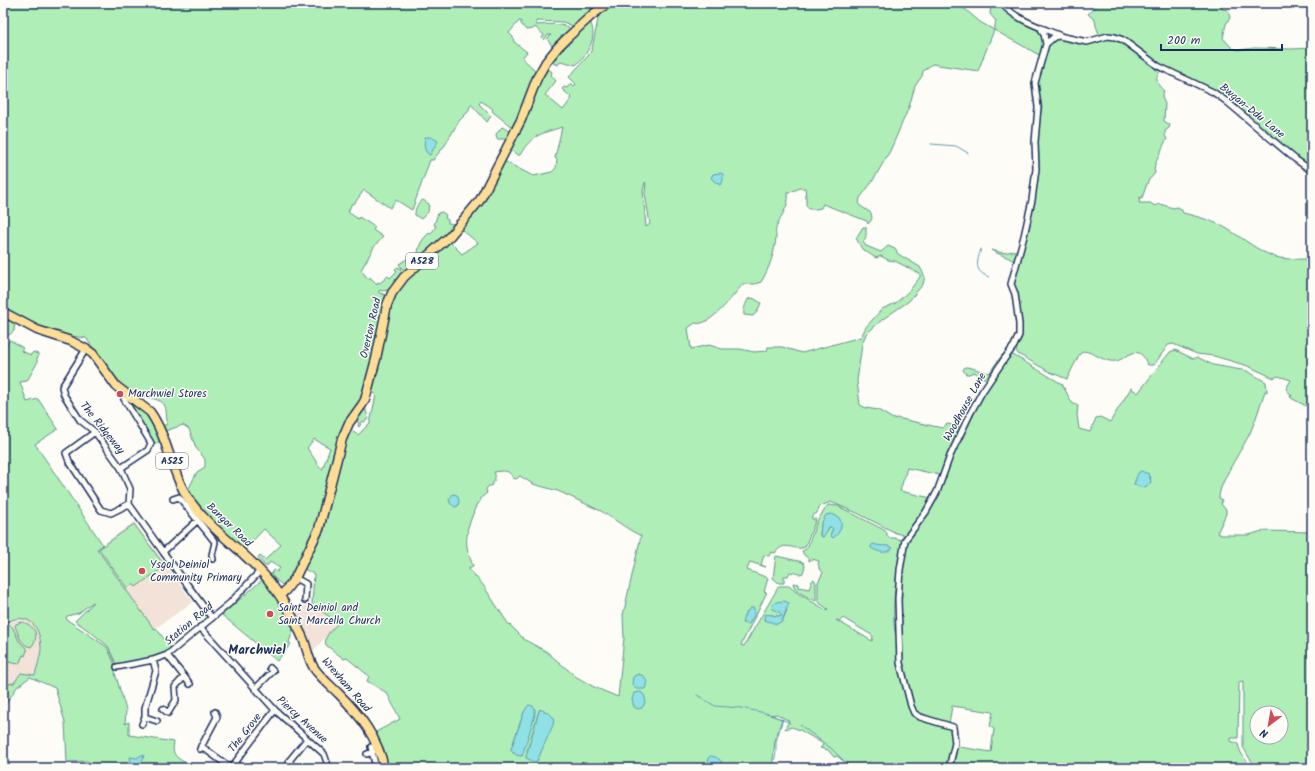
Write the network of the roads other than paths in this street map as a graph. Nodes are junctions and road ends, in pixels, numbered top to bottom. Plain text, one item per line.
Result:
1 (608, 3) edge
2 (1002, 3) edge
3 (1040, 27) junction
4 (1062, 37) junction
5 (1046, 44) junction
6 (1312, 171) edge
7 (3, 312) edge
8 (86, 349) junction
9 (124, 399) dead end
10 (95, 432) junction
11 (121, 468) junction
12 (177, 497) dead end
13 (129, 504) junction
14 (198, 521) junction
15 (163, 552) junction
16 (213, 559) dead end
17 (260, 571) junction
18 (295, 578) junction
19 (280, 595) junction
20 (305, 600) dead end
21 (212, 618) junction
22 (200, 627) junction
23 (167, 655) junction
24 (153, 660) junction
25 (117, 667) dead end
26 (270, 668) dead end
27 (184, 677) junction
28 (190, 684) dead end
29 (255, 689) junction
30 (163, 709) dead end
31 (275, 710) junction
32 (217, 716) dead end
33 (145, 717) junction
34 (157, 721) dead end
35 (142, 724) dead end
36 (307, 739) junction
37 (367, 754) dead end
38 (231, 768) edge
39 (294, 768) edge
40 (330, 768) edge
41 (376, 768) edge
42 (384, 768) edge
43 (949, 768) edge

1 - 18 main road, Overton Road / A528
2 - 3 street, Bwgan-Ddu Lane
3 - 4 street, Bwgan-Ddu Lane
3 - 5 street
4 - 5 street
4 - 6 street, Bwgan-Ddu Lane
5 - 43 street, Woodhouse Lane
7 - 8 main road, Bangor Road / A525
8 - 10 street, The Ridgeway
8 - 17 main road, Bangor Road / A525
9 - 11 street
10 - 11 street, The Ridgeway
10 - 13 street
11 - 13 street, The Ridgeway
12 - 14 street
13 - 15 street
14 - 15 street
14 - 16 street
15 - 21 street
17 - 19 main road, Bangor Road / A525
17 - 21 street, Station Road
18 - 19 main road, Overton Road / A528
18 - 20 street
19 - 42 main road, Wrexham Road / A525
21 - 22 street, Station Road
22 - 23 street, Station Road
22 - 29 street, Piercy Avenue
23 - 24 street, Station Road
23 - 27 street
24 - 25 street, Station Road
24 - 33 street
26 - 29 street
27 - 28 street
27 - 30 street
29 - 31 street, Piercy Avenue
31 - 36 street, Piercy Avenue
31 - 38 street, The Grove
32 - 38 street
33 - 34 street
33 - 35 street
36 - 39 street
36 - 40 street, Piercy Avenue
37 - 41 street

